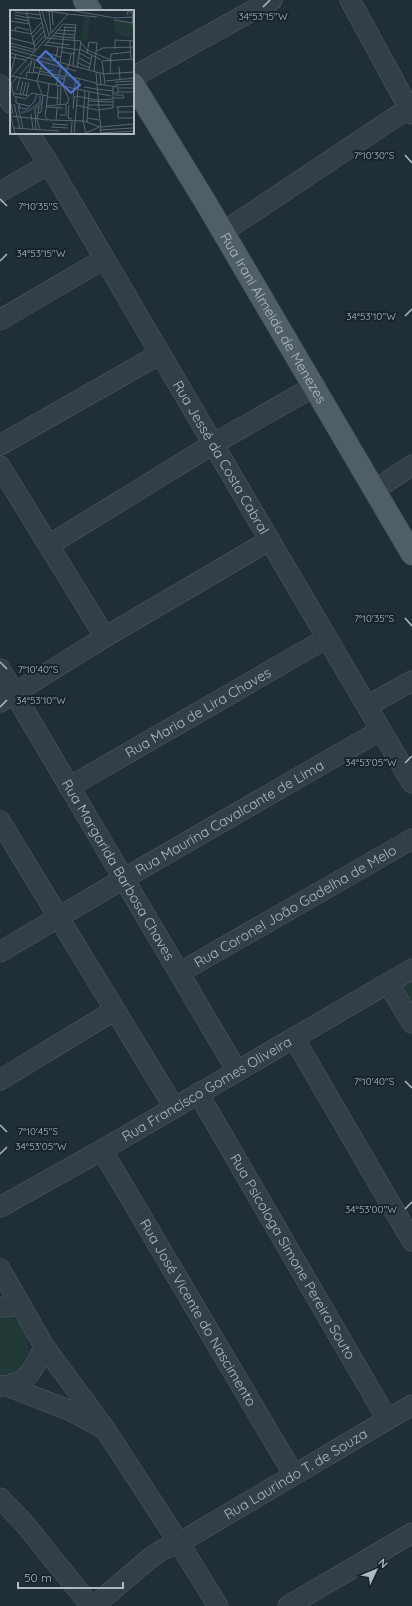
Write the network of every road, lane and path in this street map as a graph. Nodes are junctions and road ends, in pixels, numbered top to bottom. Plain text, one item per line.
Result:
1 (84, 0) edge
2 (272, 0) edge
3 (350, 0) edge
4 (90, 10) edge
5 (134, 75) edge
6 (0, 85) edge
7 (134, 86) edge
8 (10, 102) edge
9 (411, 109) edge
10 (30, 134) edge
11 (48, 164) junction
12 (0, 192) edge
13 (223, 232) junction
14 (104, 259) junction
15 (0, 320) edge
16 (160, 354) junction
17 (315, 386) junction
18 (213, 444) junction
19 (0, 445) edge
20 (412, 465) edge
21 (0, 466) edge
22 (375, 490) junction
23 (270, 540) junction
24 (49, 545) junction
25 (412, 554) edge
26 (105, 637) junction
27 (327, 638) junction
28 (0, 669) edge
29 (412, 681) edge
30 (7, 698) edge
31 (366, 706) junction
32 (381, 730) junction
33 (412, 783) edge
34 (68, 787) junction
35 (1, 825) edge
36 (412, 838) edge
37 (122, 879) junction
38 (59, 917) junction
39 (0, 952) edge
40 (412, 969) edge
41 (179, 974) junction
42 (388, 983) junction
43 (115, 1010) junction
44 (412, 1023) edge
45 (294, 1038) junction
46 (236, 1071) junction
47 (0, 1080) edge
48 (198, 1094) junction
49 (174, 1107) junction
50 (102, 1150) junction
51 (0, 1207) edge
52 (412, 1241) edge
53 (0, 1269) edge
54 (21, 1306) junction
55 (0, 1307) edge
56 (44, 1346) junction
57 (4, 1386) edge
58 (412, 1405) edge
59 (387, 1419) junction
60 (105, 1429) junction
61 (294, 1475) junction
62 (0, 1498) edge
63 (412, 1533) edge
64 (179, 1543) junction
65 (92, 1606) edge
66 (218, 1606) edge
67 (288, 1606) edge

1 - 4 main road
2 - 5 street
3 - 9 street
6 - 8 street
7 - 13 main road, Rua Irani Almeida de Menezes
9 - 13 street
10 - 11 street, Rua Jessé da Costa Cabral
11 - 12 street
11 - 14 street, Rua Jessé da Costa Cabral
13 - 17 main road, Rua Irani Almeida de Menezes
14 - 15 street
14 - 16 street, Rua Jessé da Costa Cabral
16 - 18 street, Rua Jessé da Costa Cabral
16 - 19 street
17 - 18 street
17 - 22 main road, Rua Irani Almeida de Menezes
18 - 23 street, Rua Jessé da Costa Cabral
18 - 24 street
20 - 22 street
21 - 24 street
22 - 25 main road, Rua Irani Almeida de Menezes
23 - 26 street
23 - 27 street, Rua Jessé da Costa Cabral
24 - 26 street
26 - 30 street
27 - 31 street, Rua Jessé da Costa Cabral
27 - 34 street, Rua Maria de Lira Chaves
28 - 30 street, Rua Margarida Barbosa Chaves
29 - 31 street
30 - 34 street, Rua Margarida Barbosa Chaves
31 - 32 street, Rua Jessé da Costa Cabral
32 - 33 street, Rua Jessé da Costa Cabral
32 - 37 street, Rua Maurina Cavalcante de Lima
34 - 37 street, Rua Margarida Barbosa Chaves
35 - 38 street
36 - 41 street, Rua Coronel João Gadelha de Melo
37 - 38 street, Rua Maurina Cavalcante de Lima
37 - 41 street, Rua Margarida Barbosa Chaves
38 - 39 street, Rua Maurina Cavalcante de Lima
38 - 43 street
40 - 42 street, Rua Francisco Gomes Oliveira
41 - 46 street, Rua Margarida Barbosa Chaves
42 - 44 street
42 - 45 street, Rua Francisco Gomes Oliveira
43 - 47 street
43 - 49 street
45 - 46 street, Rua Francisco Gomes Oliveira
45 - 52 street
46 - 48 street, Rua Francisco Gomes Oliveira
48 - 49 street, Rua Francisco Gomes Oliveira
48 - 59 street, Rua Psicologa Simone Pereira Souto
49 - 50 street, Rua Francisco Gomes Oliveira
50 - 51 street, Rua Francisco Gomes Oliveira
50 - 61 street, Rua José Vicente do Nascimento
53 - 54 street
54 - 55 street
54 - 56 street
56 - 57 street
56 - 60 street
57 - 60 street
58 - 59 street, Rua Laurindo T. de Souza
59 - 61 street, Rua Laurindo T. de Souza
60 - 64 street
61 - 64 street, Rua Laurindo T. de Souza
62 - 65 street
63 - 67 street
64 - 65 street, Rua Laurindo T. de Souza
64 - 66 street

